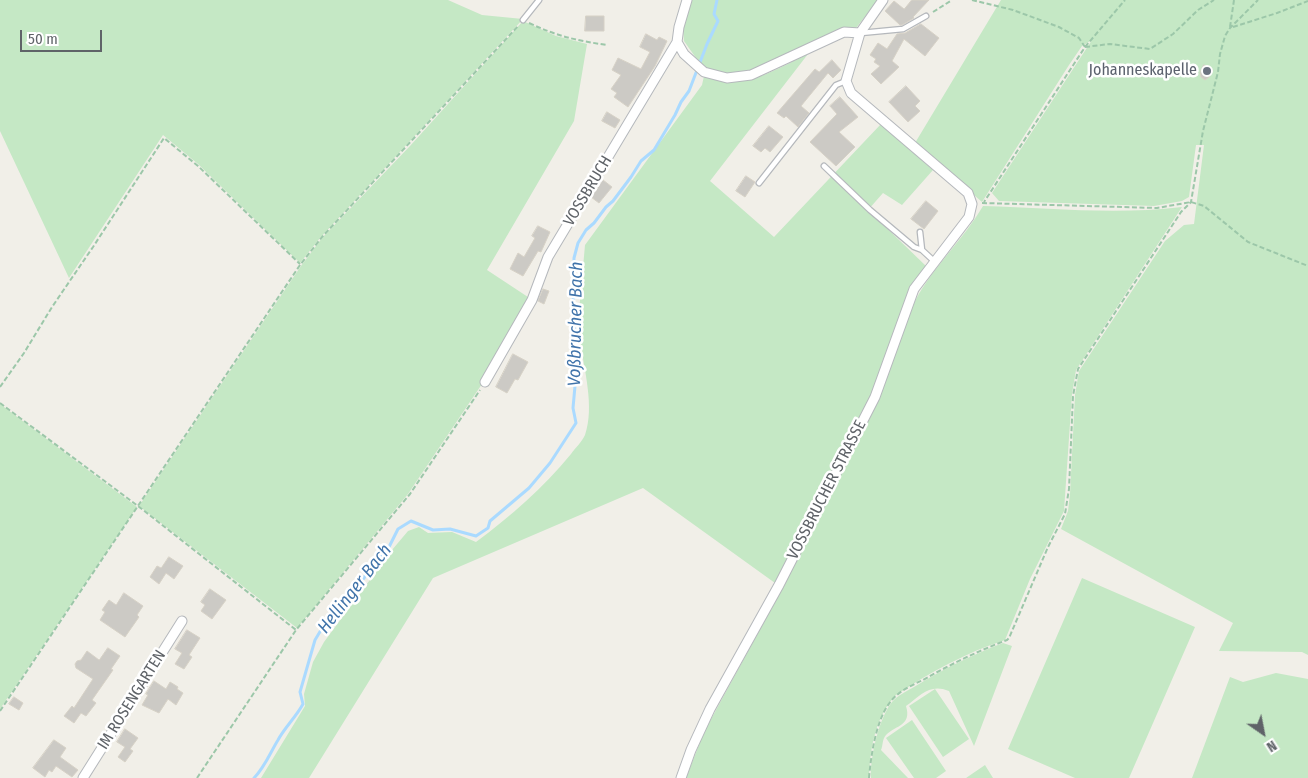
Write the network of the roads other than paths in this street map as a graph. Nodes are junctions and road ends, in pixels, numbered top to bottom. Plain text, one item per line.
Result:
1 (539, 0) edge
2 (687, 0) edge
3 (883, 0) edge
4 (926, 16) road end
5 (523, 20) road end
6 (860, 33) junction
7 (678, 42) junction
8 (846, 81) junction
9 (824, 166) dead end
10 (760, 183) dead end
11 (920, 232) dead end
12 (922, 250) junction
13 (935, 262) junction
14 (485, 382) road end
15 (182, 621) dead end
16 (82, 778) edge
17 (681, 778) edge

1 - 5 lane
2 - 7 street, VOSSBRUCH
3 - 6 street
4 - 6 lane
6 - 7 street
6 - 8 street
7 - 14 street, VOSSBRUCH
8 - 10 lane
8 - 13 street, VOSSBRUCHER STRASSE
9 - 12 lane
11 - 12 lane
12 - 13 lane
13 - 17 street, VOSSBRUCHER STRASSE
15 - 16 street, IM ROSENGARTEN

